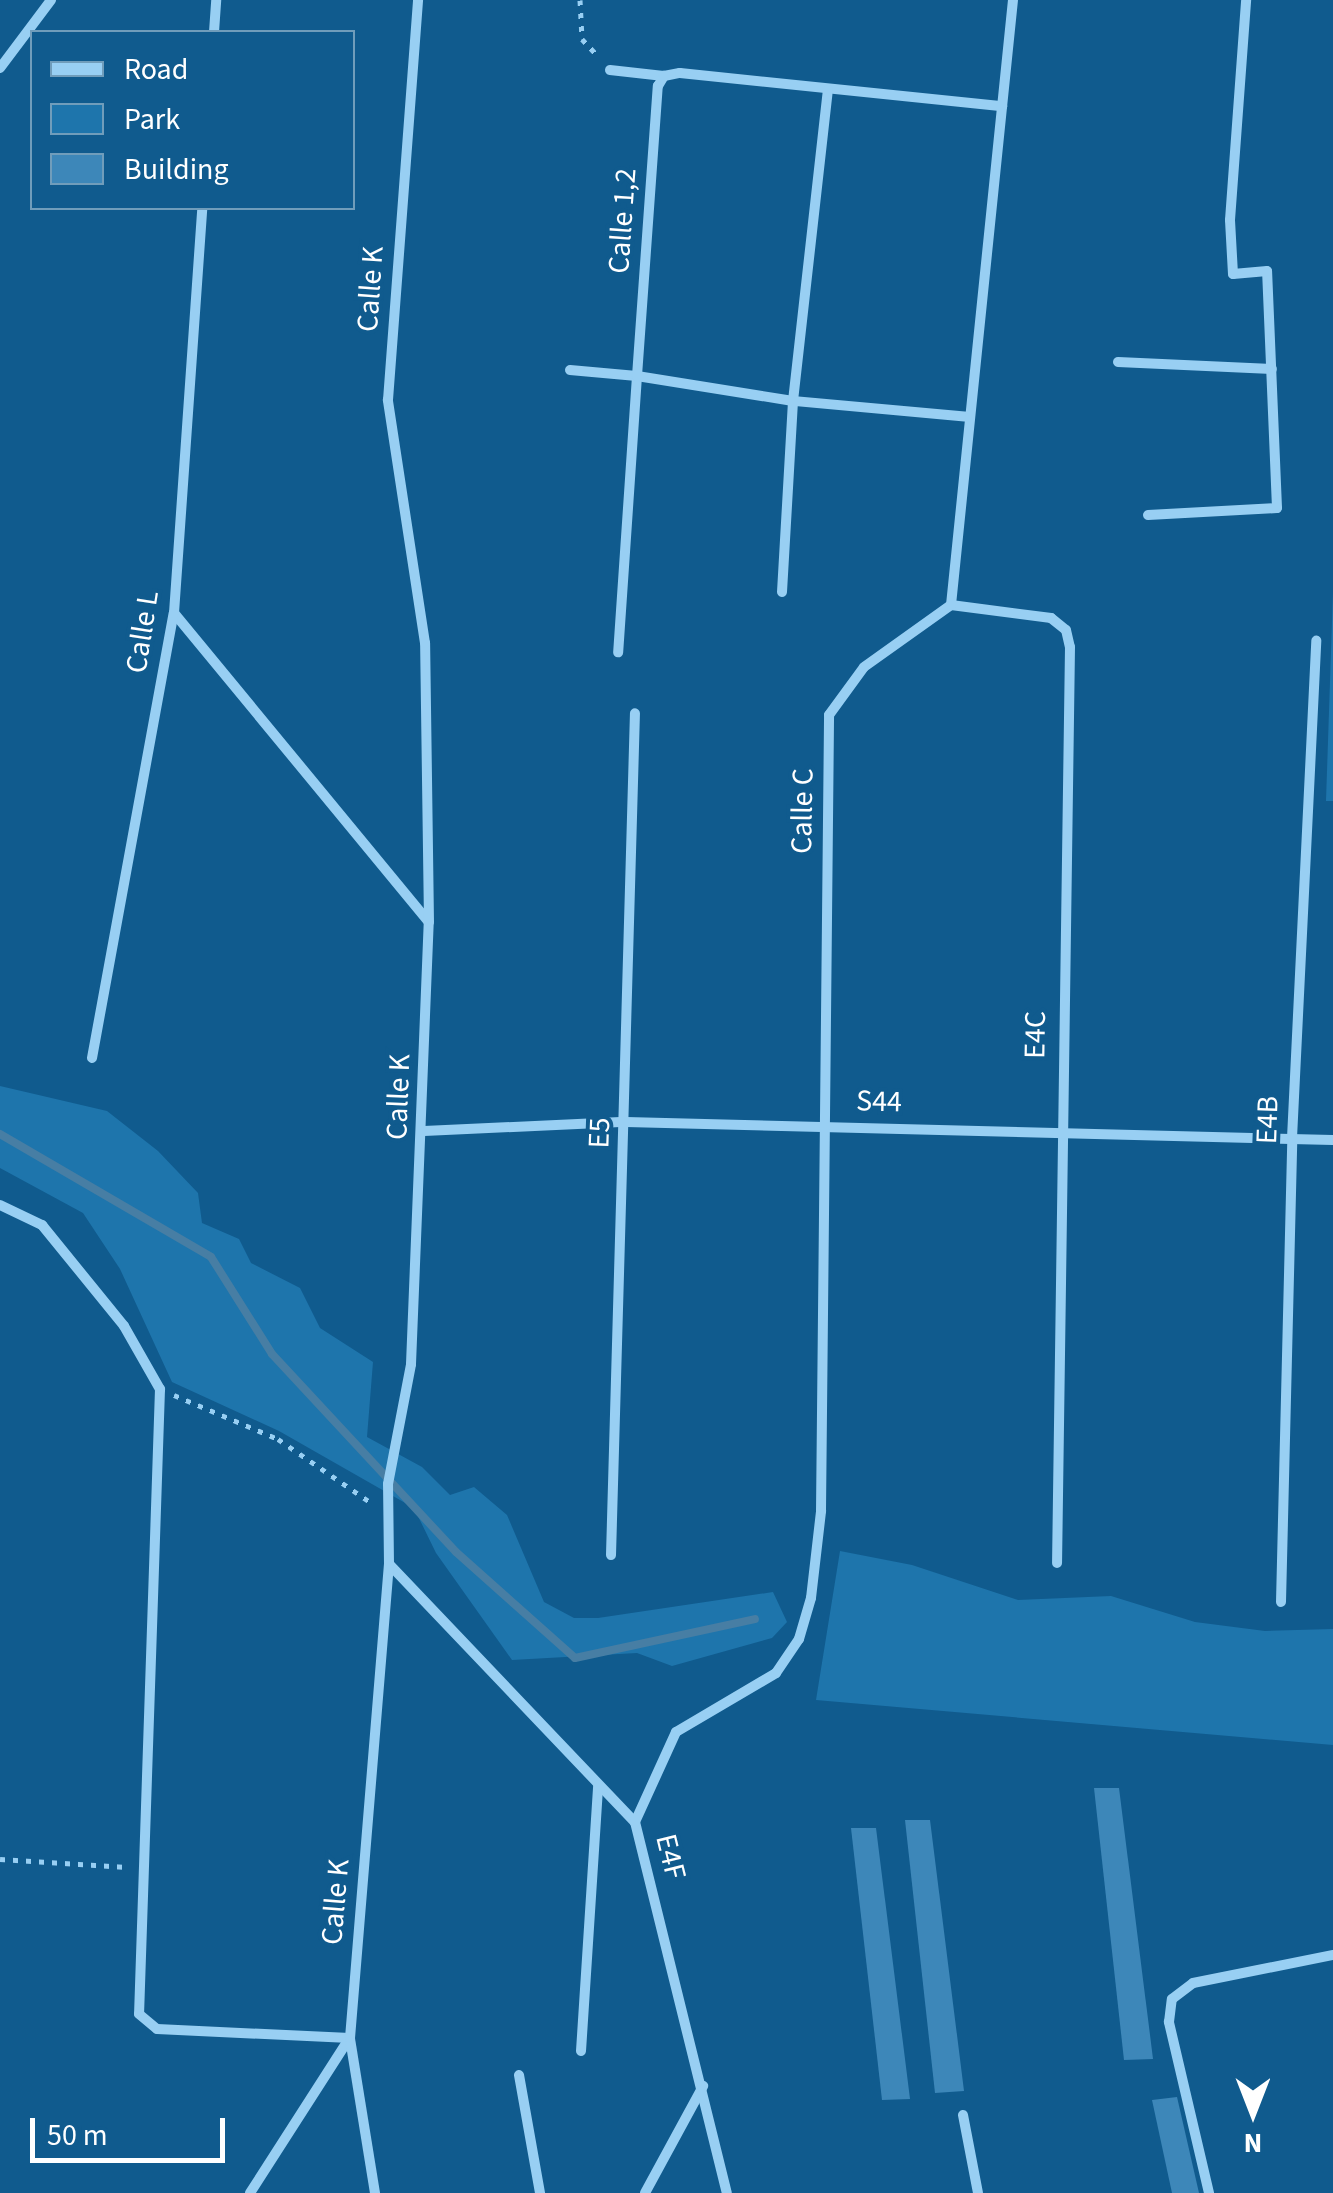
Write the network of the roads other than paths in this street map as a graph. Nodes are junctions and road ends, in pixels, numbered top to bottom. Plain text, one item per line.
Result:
1 (51, 0) edge
2 (216, 0) edge
3 (418, 0) edge
4 (1013, 0) edge
5 (1246, 0) edge
6 (214, 30) edge
7 (0, 68) edge
8 (610, 70) road end
9 (664, 76) junction
10 (828, 90) junction
11 (1002, 106) junction
12 (202, 210) edge
13 (1118, 362) dead end
14 (1272, 368) junction
15 (570, 370) dead end
16 (637, 376) junction
17 (793, 401) junction
18 (970, 416) junction
19 (1148, 515) dead end
20 (782, 592) dead end
21 (951, 605) junction
22 (174, 613) junction
23 (1316, 641) dead end
24 (618, 652) dead end
25 (634, 713) dead end
26 (429, 922) junction
27 (92, 1058) dead end
28 (626, 1122) junction
29 (825, 1125) junction
30 (424, 1130) junction
31 (1059, 1132) junction
32 (1292, 1138) junction
33 (1333, 1140) edge
34 (0, 1205) edge
35 (611, 1554) dead end
36 (1057, 1563) dead end
37 (389, 1564) junction
38 (1281, 1602) dead end
39 (598, 1786) junction
40 (635, 1822) junction
41 (1333, 1954) edge
42 (350, 2038) junction
43 (581, 2051) dead end
44 (518, 2075) dead end
45 (703, 2086) junction
46 (963, 2116) dead end
47 (250, 2193) edge
48 (375, 2193) edge
49 (540, 2193) edge
50 (645, 2193) edge
51 (727, 2193) edge
52 (978, 2193) edge
53 (1209, 2193) edge

1 - 7 street
2 - 6 street
3 - 26 street, Calle K
4 - 11 street
5 - 14 street
8 - 9 street
9 - 10 street
9 - 16 street, Calle 1,2
10 - 11 street
10 - 17 street
11 - 18 street
12 - 22 street, Calle L
13 - 14 street
14 - 19 street
15 - 16 street
16 - 17 street
16 - 24 street, Calle 1,2
17 - 18 street
17 - 20 street
18 - 21 street
21 - 29 street, Calle C
21 - 31 street, E4C
22 - 26 street
22 - 27 street, Calle L
23 - 32 street, E4B
25 - 28 street, E5
26 - 30 street, Calle K
28 - 29 street, S44
28 - 30 street, S44
28 - 35 street, E5
29 - 31 street, S44
29 - 40 street, Calle C
30 - 37 street, Calle K
31 - 32 street, S44
31 - 36 street, E4C
32 - 33 street, S44
32 - 38 street, E4B
34 - 42 street
37 - 39 street, E4F
37 - 42 street, Calle K
39 - 40 street, E4F
39 - 43 street
40 - 45 street, E4F
41 - 53 street
42 - 47 street
42 - 48 street, Calle K
44 - 49 street
45 - 50 street
45 - 51 street, E4F
46 - 52 street

